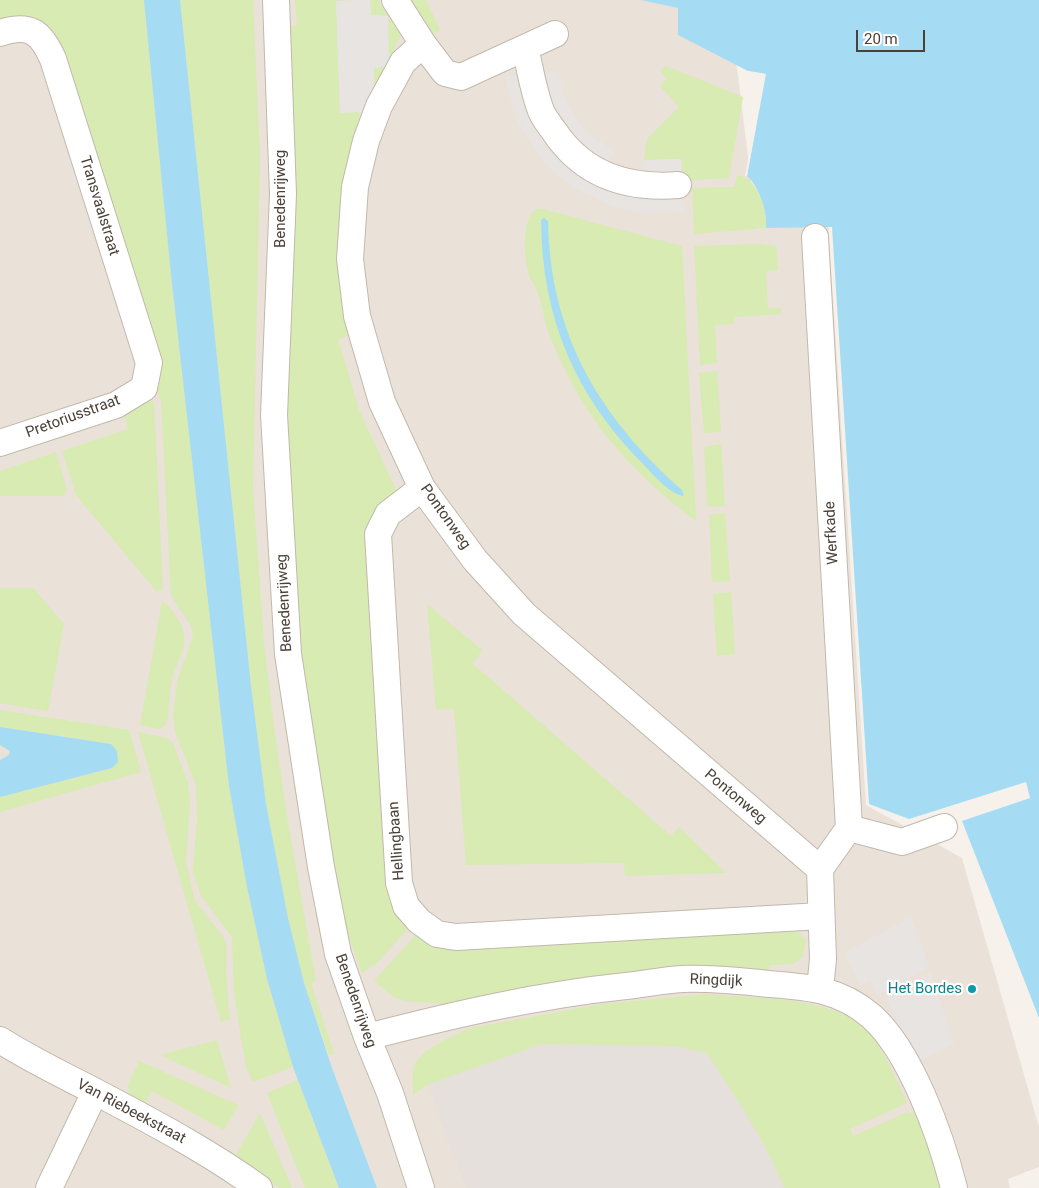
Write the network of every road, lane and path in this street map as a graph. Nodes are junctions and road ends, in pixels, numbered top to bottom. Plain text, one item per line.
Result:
1 (276, 0) edge
2 (395, 0) edge
3 (0, 33) edge
4 (555, 34) dead end
5 (423, 44) junction
6 (525, 48) junction
7 (678, 185) dead end
8 (815, 237) dead end
9 (144, 388) joint
10 (0, 443) edge
11 (422, 488) junction
12 (944, 827) dead end
13 (849, 828) junction
14 (820, 869) junction
15 (821, 916) junction
16 (820, 988) junction
17 (367, 1037) junction
18 (0, 1040) edge
19 (95, 1092) junction
20 (50, 1188) edge
21 (259, 1188) edge
22 (421, 1188) edge
23 (954, 1188) edge

1 - 17 street, Benedenrijweg
2 - 5 street
3 - 9 street, Transvaalstraat
4 - 6 street
5 - 6 street
5 - 11 street, Pontonweg
6 - 7 street
8 - 13 street, Werfkade
9 - 10 street, Pretoriusstraat
11 - 14 street, Pontonweg
11 - 15 street, Hellingbaan
12 - 13 street
13 - 14 street
14 - 15 street
15 - 16 street
16 - 17 street, Ringdijk
16 - 23 street, Ringdijk
17 - 22 street, Benedenrijweg
18 - 19 street, Van Riebeekstraat
19 - 20 street
19 - 21 street, Van Riebeekstraat

